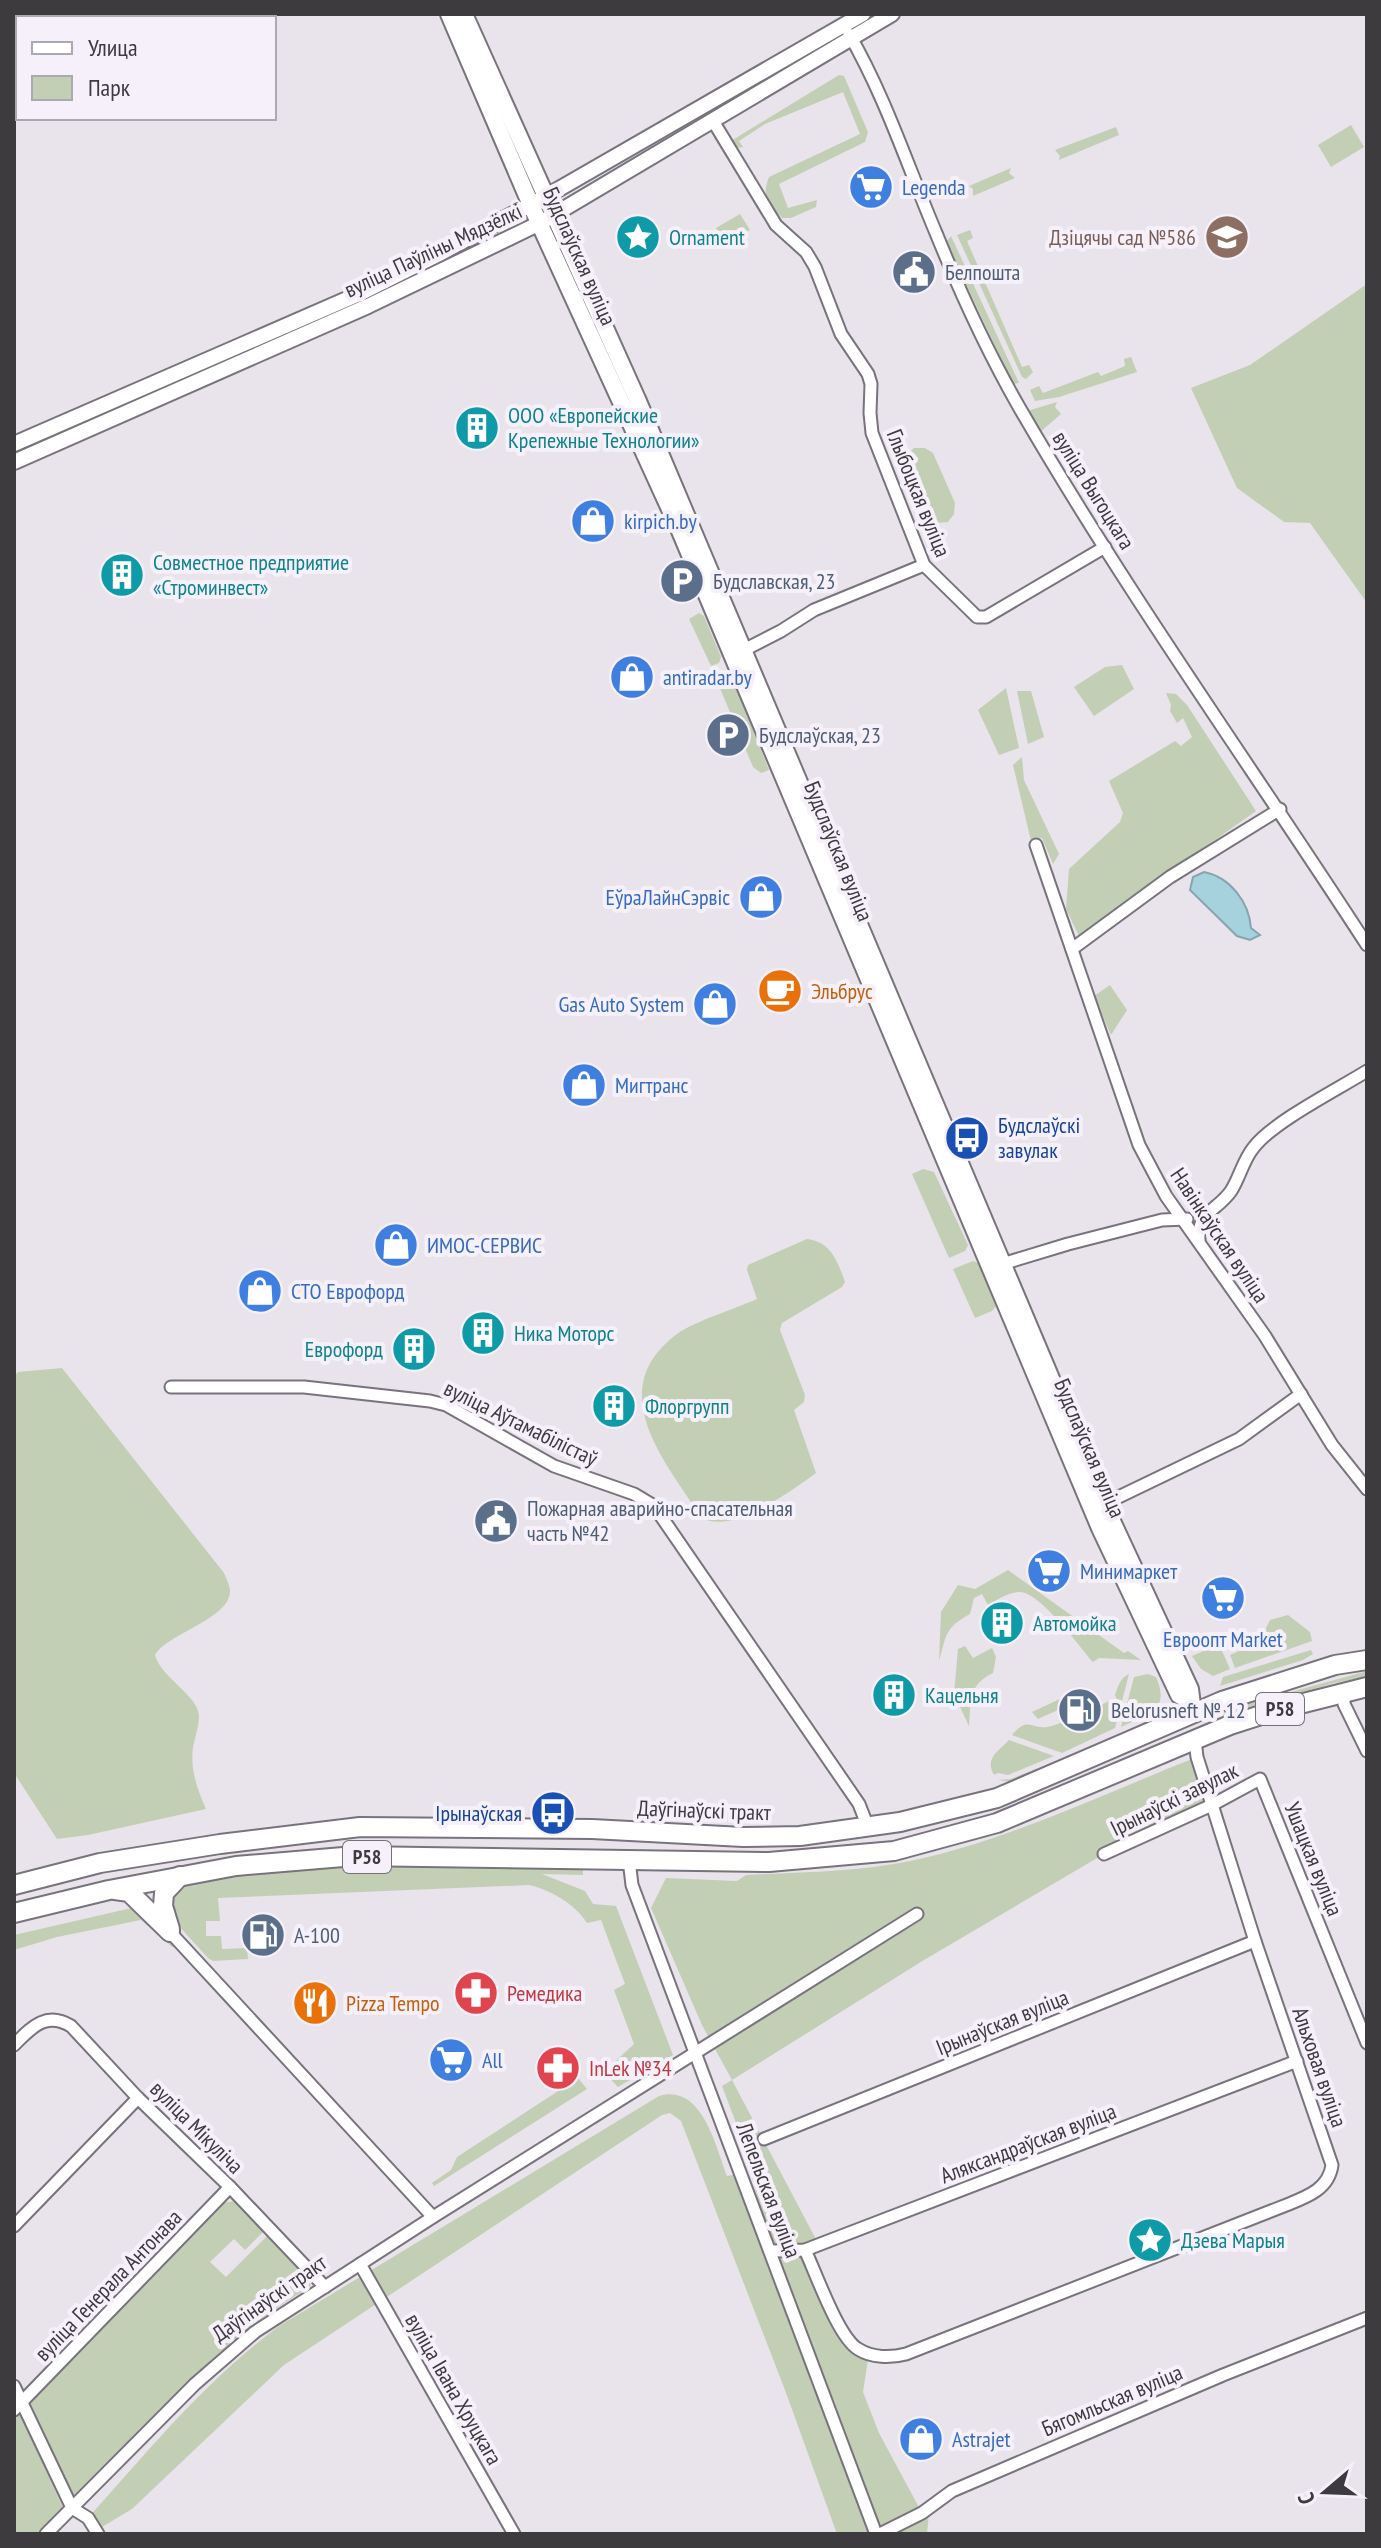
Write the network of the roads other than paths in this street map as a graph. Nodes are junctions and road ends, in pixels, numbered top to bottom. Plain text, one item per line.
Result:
1 (449, 14) edge
2 (464, 14) edge
3 (863, 14) edge
4 (892, 14) edge
5 (847, 32) junction
6 (713, 121) junction
7 (538, 201) junction
8 (547, 220) junction
9 (14, 444) edge
10 (14, 462) edge
11 (1105, 547) junction
12 (924, 565) junction
13 (744, 650) junction
14 (1280, 809) junction
15 (1036, 845) dead end
16 (1367, 945) edge
17 (1072, 949) junction
18 (1367, 1071) edge
19 (1166, 1196) junction
20 (1203, 1218) junction
21 (1182, 1219) junction
22 (1162, 1220) junction
23 (1199, 1240) junction
24 (1002, 1264) junction
25 (171, 1387) dead end
26 (1301, 1394) junction
27 (1367, 1489) edge
28 (1104, 1504) junction
29 (1367, 1660) edge
30 (1367, 1687) edge
31 (1344, 1692) junction
32 (1191, 1707) junction
33 (1195, 1740) junction
34 (1367, 1751) edge
35 (1043, 1777) junction
36 (1260, 1779) joint
37 (1053, 1801) junction
38 (1212, 1805) junction
39 (868, 1827) junction
40 (628, 1831) junction
41 (1104, 1854) dead end
42 (629, 1860) junction
43 (180, 1876) junction
44 (14, 1885) edge
45 (109, 1890) junction
46 (14, 1913) edge
47 (917, 1914) dead end
48 (170, 1932) junction
49 (1255, 1941) junction
50 (1367, 2043) edge
51 (14, 2045) edge
52 (694, 2054) junction
53 (1297, 2061) junction
54 (138, 2098) junction
55 (764, 2139) dead end
56 (230, 2187) junction
57 (433, 2217) junction
58 (14, 2226) edge
59 (805, 2250) junction
60 (772, 2251) junction
61 (360, 2264) junction
62 (325, 2287) junction
63 (1367, 2318) edge
64 (14, 2386) edge
65 (18, 2406) edge
66 (72, 2508) junction
67 (46, 2534) edge
68 (98, 2534) edge
69 (514, 2534) edge
70 (878, 2534) edge

1 - 7 main road, Будслаўская вуліца
2 - 7 main road, Будслаўская вуліца
3 - 5 street, вуліца Паўліны Мядзёлкі
4 - 5 street, вуліца Паўліны Мядзёлкі
5 - 6 street, вуліца Паўліны Мядзёлкі
5 - 7 street, вуліца Паўліны Мядзёлкі
5 - 11 street, вуліца Выгоцкага
6 - 8 street, вуліца Паўліны Мядзёлкі
6 - 12 street, Глыбоцкая вуліца
7 - 8 main road, Будслаўская вуліца
7 - 9 street, вуліца Паўліны Мядзёлкі
8 - 10 street, вуліца Паўліны Мядзёлкі
8 - 13 main road, Будслаўская вуліца
8 - 32 main road, Будслаўская вуліца
11 - 12 street, Глыбоцкая вуліца
11 - 14 street, вуліца Выгоцкага
12 - 13 street
13 - 24 main road, Будслаўская вуліца
14 - 16 street, вуліца Выгоцкага
14 - 17 street
15 - 17 street, Навінкаўская вуліца
17 - 19 street, Навінкаўская вуліца
18 - 20 street
19 - 21 street, Навінкаўская вуліца
19 - 22 street
20 - 21 street
20 - 23 street
21 - 22 street
21 - 23 street, Навінкаўская вуліца
22 - 24 street
23 - 26 street, Навінкаўская вуліца
24 - 28 main road, Будслаўская вуліца
25 - 39 street, вуліца Аўтамабілістаў
26 - 27 street, Навінкаўская вуліца
26 - 28 street
28 - 32 main road, Будслаўская вуліца
29 - 32 main road, Даўгінаўскі тракт / Р58
30 - 31 main road, Р58
31 - 33 main road, Р58
31 - 34 street
32 - 33 main road
32 - 35 main road, Даўгінаўскі тракт / Р58
33 - 37 main road, Р58
33 - 38 street, Альховая вуліца
35 - 37 main road
35 - 39 main road, Даўгінаўскі тракт / Р58
36 - 38 street, Ірынаўскі завулак
36 - 50 street, Ушацкая вуліца
37 - 42 main road, Р58
38 - 41 street, Ірынаўскі завулак
38 - 49 street, Альховая вуліца
39 - 40 main road, Даўгінаўскі тракт / Р58
40 - 42 main road
40 - 44 main road, Даўгінаўскі тракт / Р58
42 - 43 main road, Р58
42 - 52 street, Лепельская вуліца
43 - 45 main road, Р58
43 - 48 main road
45 - 46 main road, Р58
45 - 48 main road
47 - 52 street, Даўгінаўскі тракт
48 - 57 street
49 - 53 street, Альховая вуліца
49 - 55 street, Ірынаўская вуліца
51 - 54 street, вуліца Мікуліча
52 - 57 street, Даўгінаўскі тракт
52 - 60 street, Лепельская вуліца
53 - 59 street, Аляксандраўская вуліца
53 - 59 street, Альховая вуліца
54 - 56 street, вуліца Мікуліча
54 - 58 street
56 - 62 street, вуліца Мікуліча
56 - 65 street, вуліца Генерала Антонава
57 - 61 street, Даўгінаўскі тракт
59 - 60 street, Аляксандраўская вуліца
60 - 70 street, Лепельская вуліца
61 - 62 street, Даўгінаўскі тракт
61 - 69 street, вуліца Івана Хруцкага
62 - 66 street, Даўгінаўскі тракт
63 - 70 street, Бягомльская вуліца
64 - 65 street
65 - 66 street
66 - 67 street, Даўгінаўскі тракт
66 - 68 street

